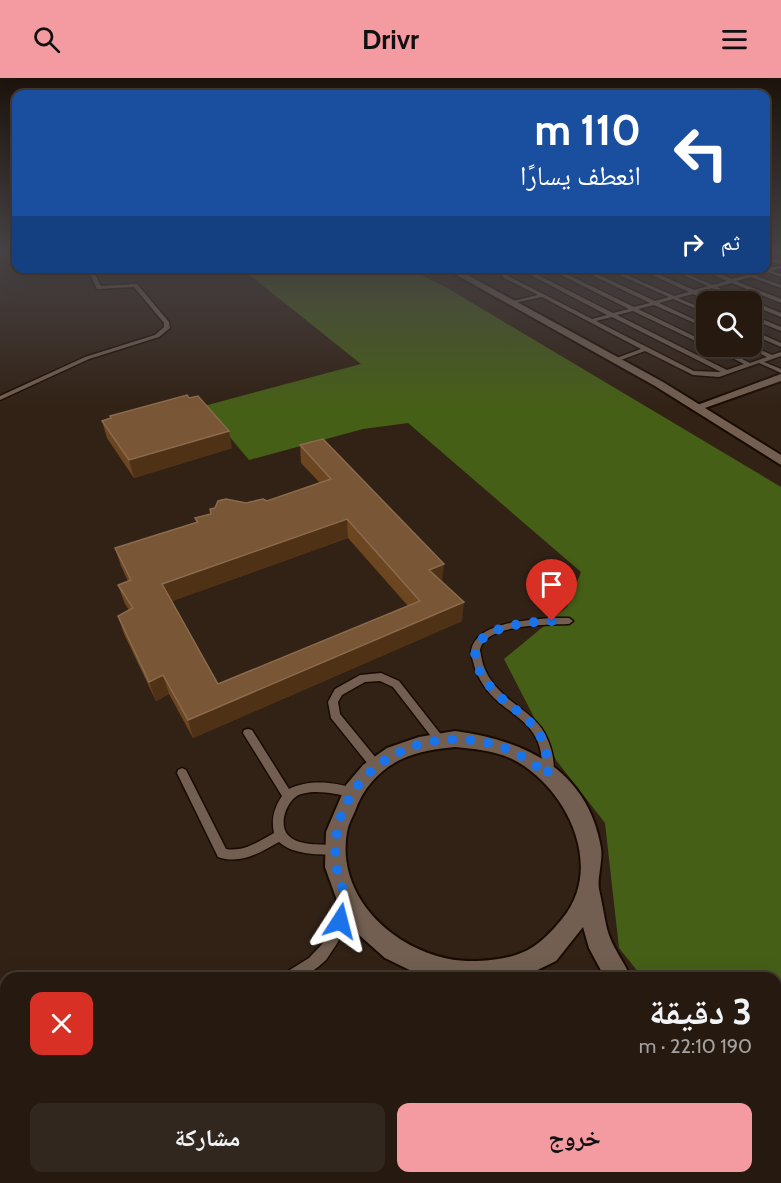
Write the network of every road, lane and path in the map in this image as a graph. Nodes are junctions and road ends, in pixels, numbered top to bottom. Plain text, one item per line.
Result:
1 (150, 303) edge
2 (511, 303) edge
3 (555, 303) edge
4 (587, 303) edge
5 (620, 303) edge
6 (655, 303) joint
7 (762, 307) edge
8 (633, 309) junction
9 (612, 315) junction
10 (781, 315) edge
11 (591, 321) junction
12 (762, 321) edge
13 (696, 322) edge
14 (781, 329) edge
15 (762, 336) edge
16 (696, 339) edge
17 (781, 345) edge
18 (645, 349) junction
19 (762, 353) edge
20 (781, 354) edge
21 (734, 357) edge
22 (771, 357) junction
23 (616, 360) junction
24 (760, 362) junction
25 (750, 365) junction
26 (781, 371) edge
27 (727, 373) junction
28 (781, 377) edge
29 (0, 398) edge
30 (698, 407) junction
31 (781, 461) edge
32 (568, 621) dead end
33 (248, 733) dead end
34 (441, 741) junction
35 (376, 766) junction
36 (182, 773) dead end
37 (548, 775) junction
38 (352, 792) junction
39 (288, 796) junction
40 (280, 836) junction
41 (334, 850) junction
42 (590, 890) junction
43 (347, 898) junction
44 (301, 972) edge
45 (437, 972) edge
46 (502, 972) edge
47 (615, 972) edge

1 - 29 lane
2 - 23 street
3 - 11 lane
4 - 9 lane
5 - 8 lane
6 - 8 lane
6 - 13 lane
7 - 10 lane
8 - 9 lane
8 - 16 lane
9 - 11 lane
9 - 27 lane
11 - 18 lane
12 - 14 lane
15 - 17 lane
18 - 23 lane
18 - 27 lane
19 - 22 lane
20 - 22 lane
21 - 25 lane
22 - 24 lane
23 - 30 street
24 - 25 lane
24 - 26 lane
25 - 27 lane
28 - 30 street
30 - 31 street
32 - 37 lane
33 - 39 lane
34 - 35 street
34 - 35 lane
34 - 37 street
35 - 38 street
36 - 40 lane
37 - 42 street
38 - 39 lane
38 - 41 street
39 - 40 lane
40 - 41 lane
41 - 43 street
42 - 46 street
42 - 47 street
43 - 44 lane
43 - 45 street

